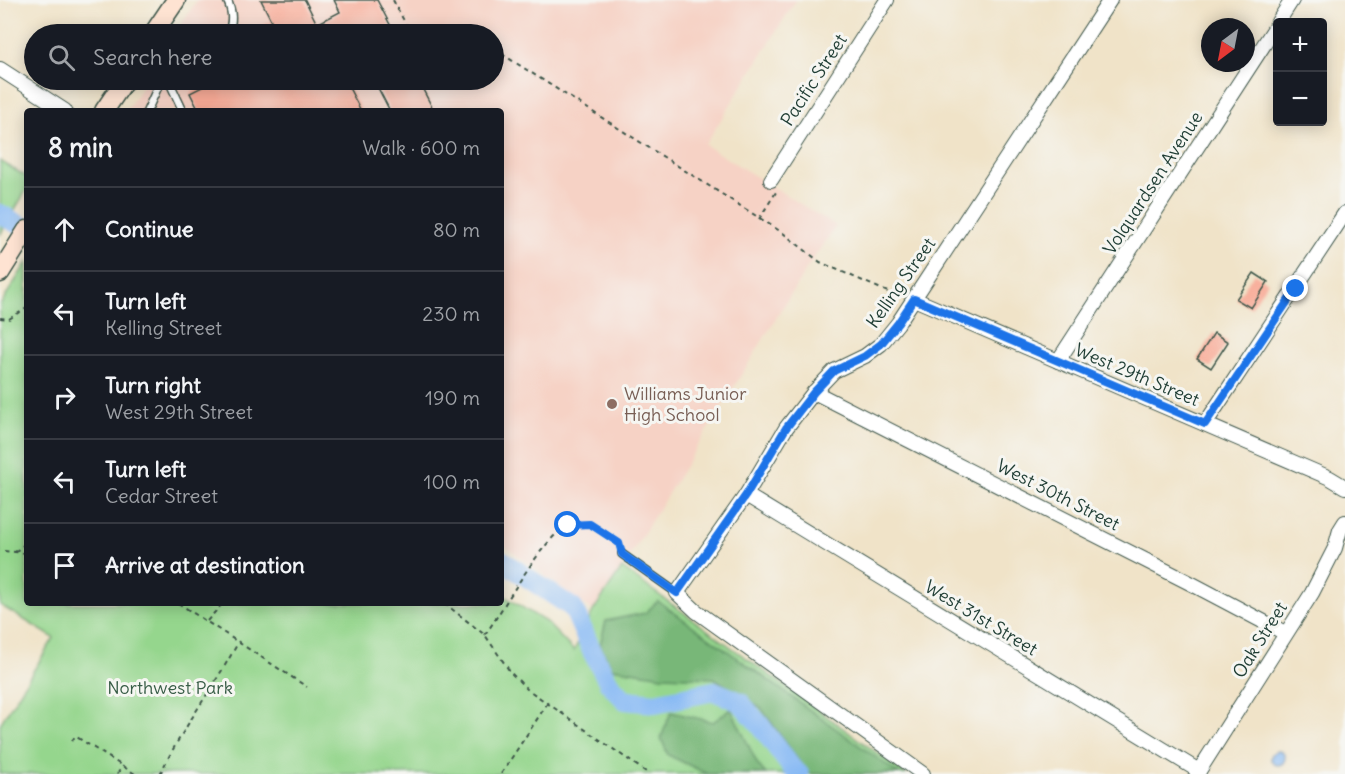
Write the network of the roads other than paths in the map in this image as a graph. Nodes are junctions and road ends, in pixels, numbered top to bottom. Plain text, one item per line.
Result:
1 (176, 0) edge
2 (227, 0) edge
3 (887, 0) edge
4 (1110, 0) edge
5 (1292, 0) edge
6 (1281, 18) edge
7 (160, 24) edge
8 (231, 24) edge
9 (1273, 31) edge
10 (0, 69) edge
11 (24, 85) edge
12 (32, 90) edge
13 (118, 90) edge
14 (161, 90) edge
15 (172, 90) edge
16 (60, 108) edge
17 (106, 108) edge
18 (149, 108) edge
19 (181, 108) edge
20 (771, 180) road end
21 (1345, 213) edge
22 (24, 235) edge
23 (5, 265) edge
24 (914, 299) junction
25 (1058, 361) junction
26 (814, 392) junction
27 (1205, 424) junction
28 (1345, 487) edge
29 (746, 495) junction
30 (1345, 522) edge
31 (622, 554) road end
32 (677, 593) junction
33 (1286, 633) junction
34 (1198, 773) edge
35 (923, 774) edge

1 - 7 main road
2 - 8 lane
3 - 20 street, Pacific Street
4 - 24 street, Kelling Street
5 - 6 street, Volquardsen Avenue
9 - 25 street, Volquardsen Avenue
10 - 11 street
12 - 16 street
13 - 17 main road
14 - 18 lane
15 - 19 lane
21 - 27 street
22 - 23 main road
24 - 25 street, West 29th Street
24 - 26 street, Kelling Street
25 - 27 street, West 29th Street
26 - 29 street, Kelling Street
26 - 33 street, West 30th Street
27 - 28 street, West 29th Street
29 - 32 street, Kelling Street
29 - 34 street, West 31st Street
30 - 33 street, Oak Street
31 - 32 lane
32 - 35 street
33 - 34 street, Oak Street

